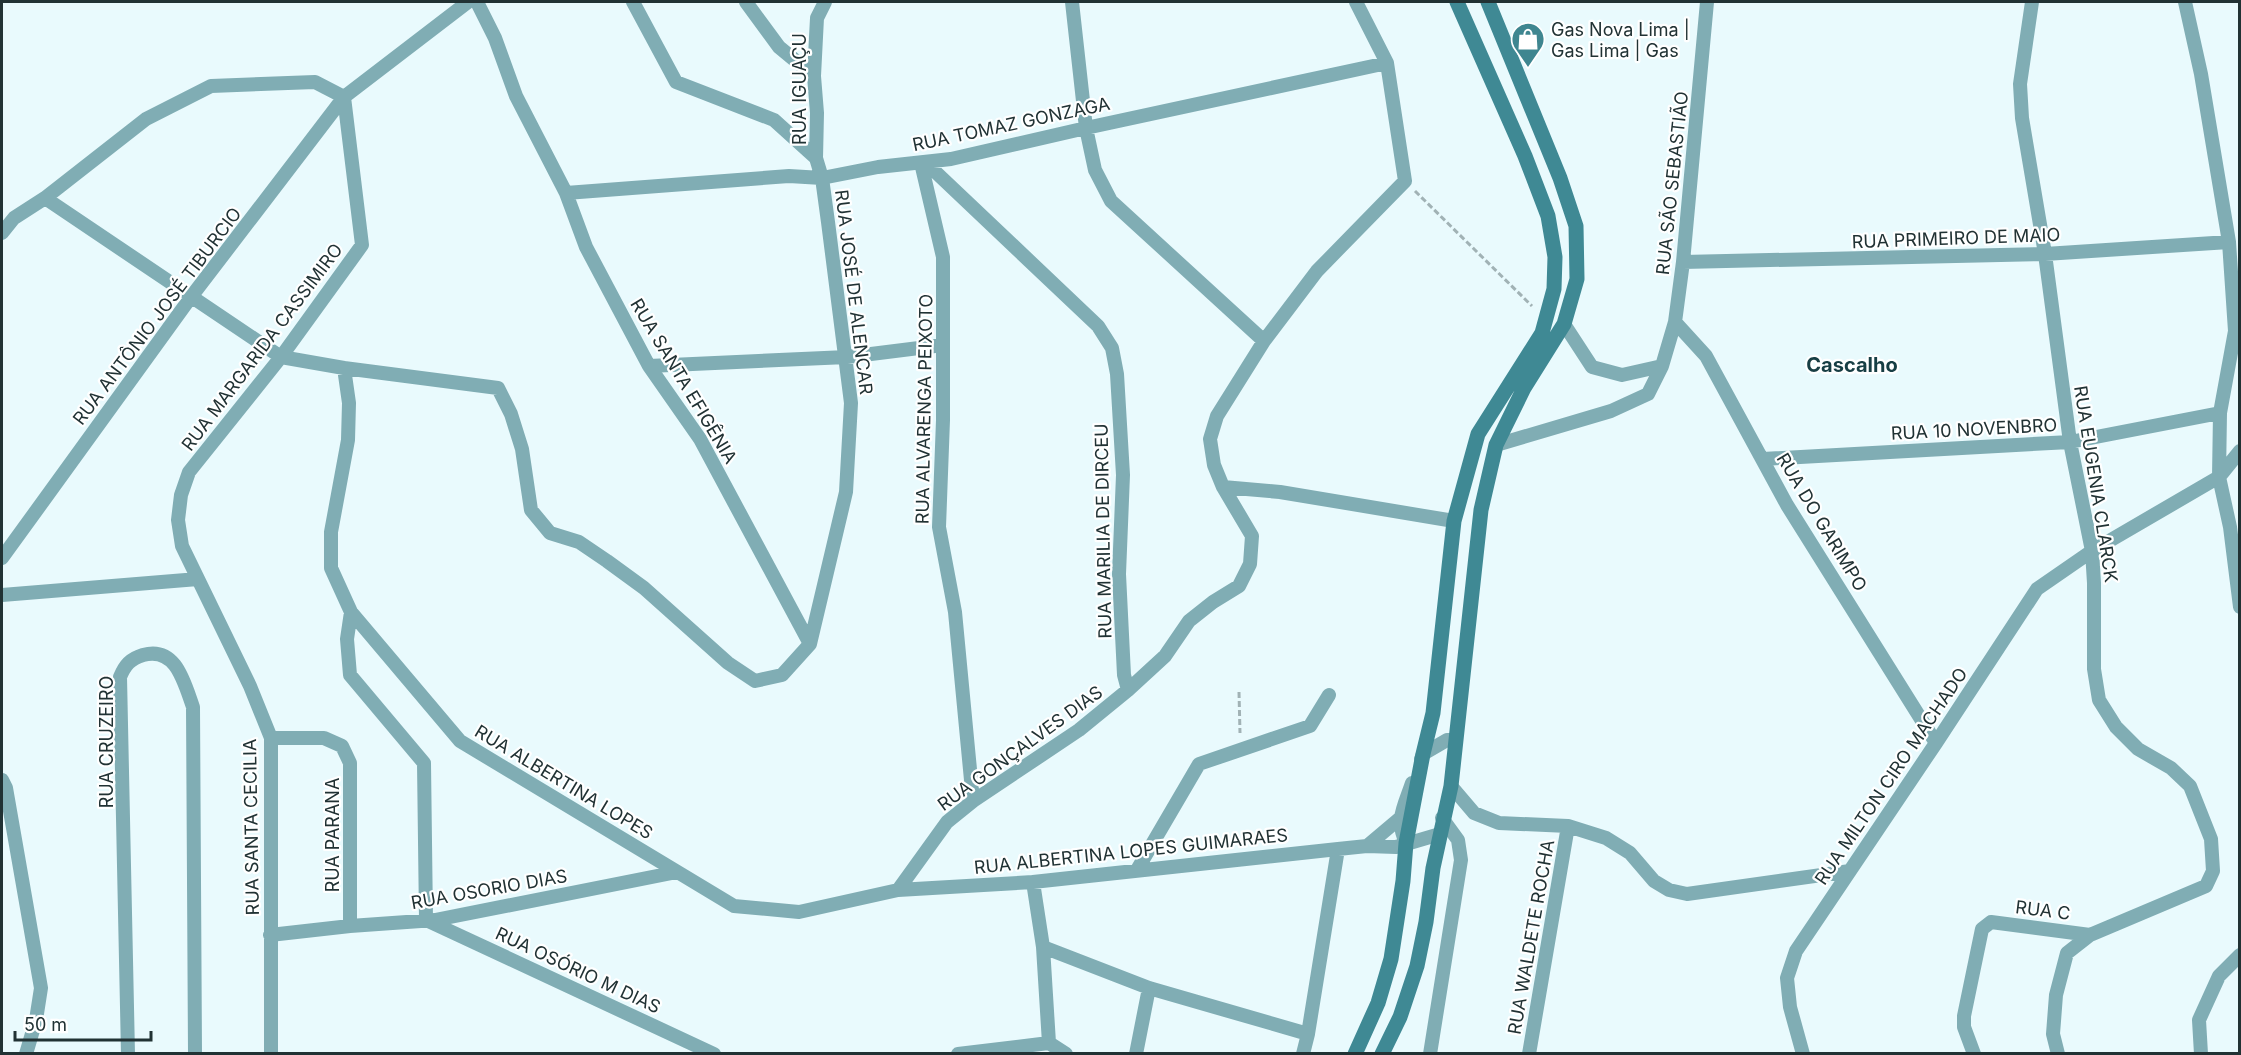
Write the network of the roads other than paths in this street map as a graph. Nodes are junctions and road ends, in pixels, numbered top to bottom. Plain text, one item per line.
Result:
1 (468, 2) edge
2 (477, 2) edge
3 (633, 2) edge
4 (746, 2) edge
5 (825, 2) edge
6 (1072, 2) edge
7 (1356, 2) edge
8 (1457, 2) edge
9 (1488, 2) edge
10 (1707, 2) edge
11 (2032, 2) edge
12 (2186, 2) edge
13 (1388, 63) junction
14 (814, 76) junction
15 (344, 97) junction
16 (1086, 128) junction
17 (816, 158) junction
18 (923, 162) junction
19 (822, 178) junction
20 (566, 193) junction
21 (45, 198) junction
22 (2, 233) edge
23 (2229, 242) junction
24 (2045, 254) junction
25 (1683, 262) junction
26 (191, 297) junction
27 (1675, 322) junction
28 (1564, 324) junction
29 (1264, 341) junction
30 (943, 345) junction
31 (281, 357) junction
32 (847, 357) junction
33 (649, 366) junction
34 (1662, 366) junction
35 (344, 368) junction
36 (2220, 413) junction
37 (2070, 442) junction
38 (1496, 445) junction
39 (2240, 451) edge
40 (1763, 459) junction
41 (2219, 477) junction
42 (1223, 487) junction
43 (1454, 521) junction
44 (182, 546) joint
45 (2092, 551) junction
46 (2, 558) edge
47 (198, 579) junction
48 (2, 595) edge
49 (2240, 607) edge
50 (351, 612) junction
51 (810, 644) junction
52 (1128, 690) junction
53 (1329, 695) dead end
54 (271, 738) junction
55 (1456, 740) junction
56 (1936, 743) junction
57 (1423, 754) junction
58 (2, 780) edge
59 (1451, 786) junction
60 (973, 801) junction
61 (1442, 818) junction
62 (1399, 819) junction
63 (1568, 826) junction
64 (1440, 834) junction
65 (1407, 843) junction
66 (1367, 846) junction
67 (1338, 849) junction
68 (1137, 870) junction
69 (1850, 871) junction
70 (677, 872) junction
71 (1033, 882) junction
72 (898, 890) junction
73 (426, 920) junction
74 (350, 926) junction
75 (2090, 934) junction
76 (270, 935) junction
77 (1043, 947) junction
78 (2240, 955) edge
79 (1149, 988) junction
80 (1308, 1034) junction
81 (1049, 1043) junction
82 (26, 1053) edge
83 (128, 1053) edge
84 (195, 1053) edge
85 (271, 1053) edge
86 (714, 1053) edge
87 (958, 1053) edge
88 (1066, 1053) edge
89 (1136, 1053) edge
90 (1303, 1053) edge
91 (1355, 1053) edge
92 (1382, 1053) edge
93 (1430, 1053) edge
94 (1529, 1053) edge
95 (1803, 1053) edge
96 (1974, 1053) edge
97 (2058, 1053) edge
98 (2201, 1053) edge

1 - 15 street, RUA ANTÔNIO JOSÉ TIBURCIO
2 - 20 street, RUA SANTA EFIGÊNIA
3 - 17 street
4 - 14 street
5 - 14 street, RUA IGUAÇU
6 - 16 street
7 - 13 street
8 - 43 main road
9 - 28 main road
10 - 25 street, RUA SÃO SEBASTIÃO
11 - 24 street, RUA EUGENIA CLARCK
12 - 23 street
13 - 16 street, RUA TOMAZ GONZAGA
13 - 29 street, RUA GONÇALVES DIAS
14 - 17 street, RUA IGUAÇU
15 - 21 street
15 - 26 street, RUA ANTÔNIO JOSÉ TIBURCIO
15 - 31 street, RUA MARGARIDA CASSIMIRO
16 - 18 street, RUA TOMAZ GONZAGA
16 - 29 street
17 - 19 street, RUA IGUAÇU
18 - 19 street, RUA TOMAZ GONZAGA
18 - 30 street, RUA ALVARENGA PEIXOTO
18 - 52 street, RUA MARILIA DE DIRCEU
19 - 20 street, RUA TOMAZ GONZAGA
19 - 32 street, RUA JOSÉ DE ALENCAR
20 - 33 street, RUA SANTA EFIGÊNIA
21 - 22 street
21 - 26 street
23 - 24 street, RUA PRIMEIRO DE MAIO
23 - 36 street
24 - 25 street, RUA PRIMEIRO DE MAIO
24 - 37 street, RUA EUGENIA CLARCK
25 - 27 street, RUA SÃO SEBASTIÃO
26 - 31 street
26 - 46 street, RUA ANTÔNIO JOSÉ TIBURCIO
27 - 34 street, RUA SÃO SEBASTIÃO
27 - 40 street, RUA DO GARIMPO
28 - 34 street
28 - 38 main road
29 - 42 street, RUA GONÇALVES DIAS
30 - 32 street
30 - 60 street, RUA ALVARENGA PEIXOTO
31 - 35 street
31 - 44 street, RUA MARGARIDA CASSIMIRO
32 - 33 street
32 - 51 street, RUA JOSÉ DE ALENCAR
33 - 51 street, RUA SANTA EFIGÊNIA
34 - 38 street, RUA SÃO SEBASTIÃO
35 - 50 street, RUA ALBERTINA LOPES
35 - 51 street, RUA JOSÉ DE ALENCAR
36 - 37 street, RUA 10 NOVENBRO
36 - 41 street
37 - 40 street, RUA 10 NOVENBRO
37 - 45 street, RUA EUGENIA CLARCK
38 - 55 main road
39 - 41 street
40 - 56 street, RUA DO GARIMPO
41 - 45 street, RUA MILTON CIRO MACHADO
41 - 49 street
42 - 43 street
42 - 52 street, RUA GONÇALVES DIAS
43 - 57 main road
44 - 47 street, RUA SANTA CECILIA
45 - 56 street, RUA MILTON CIRO MACHADO
45 - 75 street, RUA EUGENIA CLARCK
47 - 48 street
47 - 54 street, RUA SANTA CECILIA
50 - 70 street, RUA ALBERTINA LOPES
50 - 73 street
52 - 60 street, RUA GONÇALVES DIAS
53 - 68 street
54 - 74 street, RUA PARANA
54 - 76 street, RUA SANTA CECILIA
55 - 57 street
55 - 59 main road
56 - 69 street, RUA MILTON CIRO MACHADO
57 - 62 street
57 - 65 main road
58 - 82 street
59 - 61 main road
59 - 63 street
60 - 72 street, RUA GONÇALVES DIAS
61 - 64 main road
61 - 93 street
62 - 65 street
62 - 66 street
63 - 69 street
63 - 94 street, RUA WALDETE ROCHA
64 - 65 street, RUA ALBERTINA LOPES GUIMARAES
64 - 92 main road
65 - 66 street, RUA ALBERTINA LOPES GUIMARAES
65 - 91 main road
66 - 67 street, RUA ALBERTINA LOPES GUIMARAES
67 - 68 street, RUA ALBERTINA LOPES GUIMARAES
67 - 80 street
68 - 71 street, RUA ALBERTINA LOPES GUIMARAES
69 - 95 street, RUA MILTON CIRO MACHADO
70 - 72 street, RUA ALBERTINA LOPES
70 - 73 street, RUA OSORIO DIAS
71 - 72 street, RUA ALBERTINA LOPES GUIMARAES
71 - 77 street
73 - 74 street, RUA OSORIO DIAS
73 - 86 street, RUA OSÓRIO M DIAS
74 - 76 street, RUA OSORIO DIAS
75 - 96 street, RUA C
75 - 97 street, RUA EUGENIA CLARCK
76 - 85 street, RUA SANTA CECILIA
77 - 79 street
77 - 81 street
78 - 98 street
79 - 80 street
79 - 89 street
80 - 90 street
81 - 87 street
81 - 88 street
83 - 84 street, RUA CRUZEIRO

